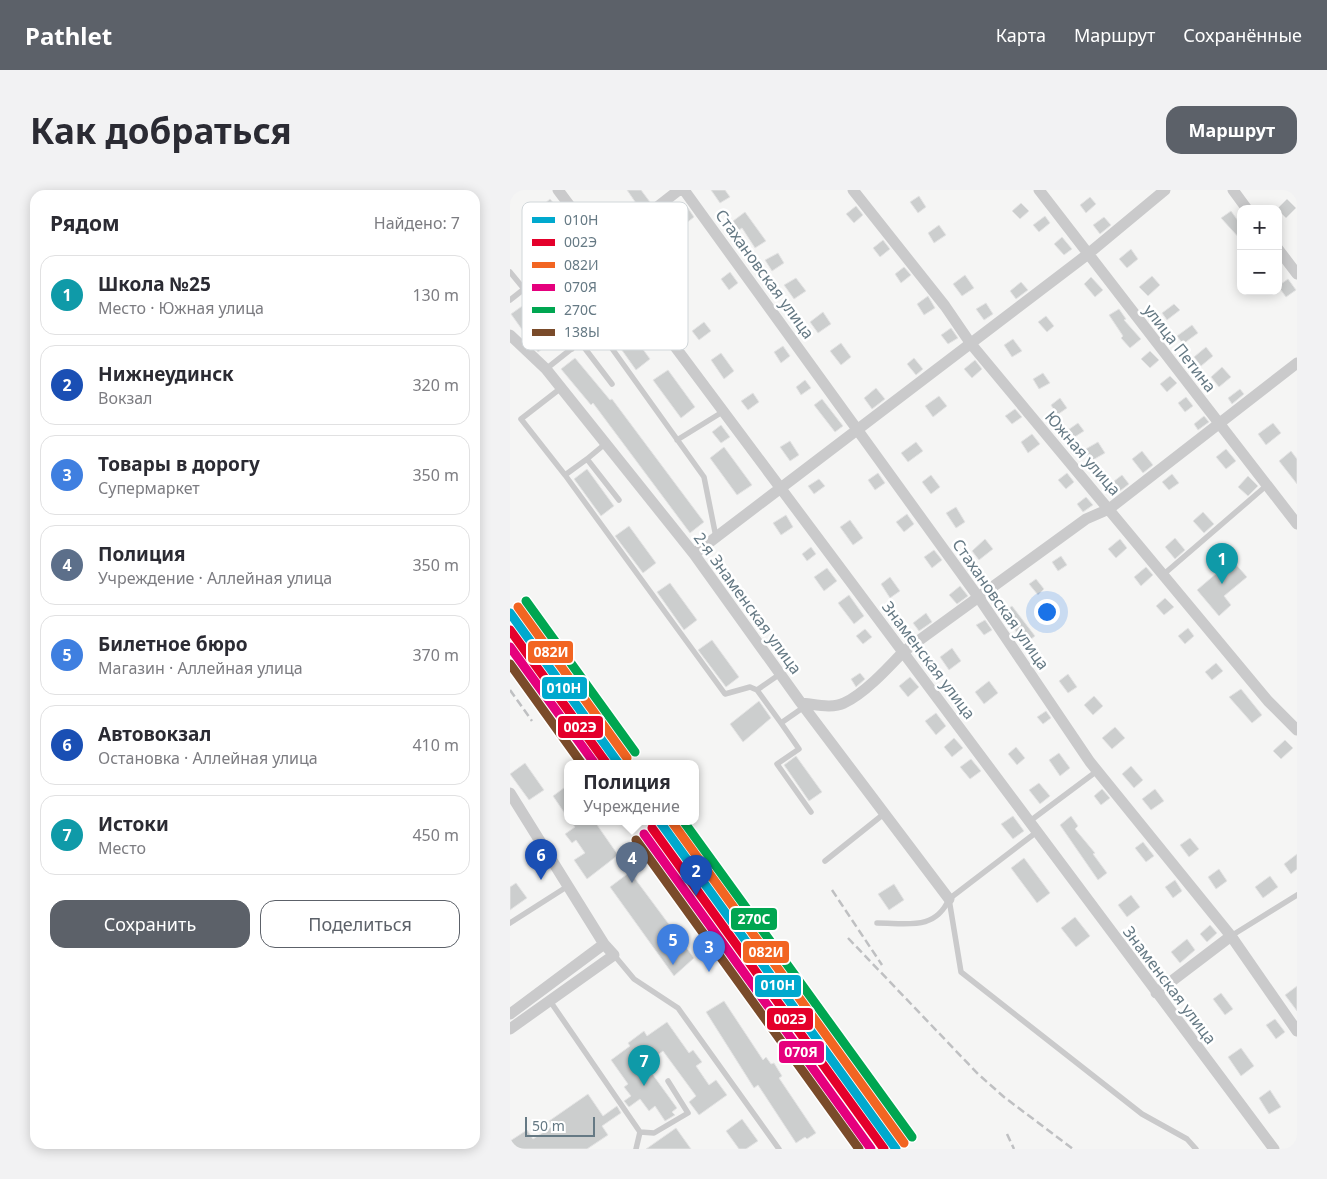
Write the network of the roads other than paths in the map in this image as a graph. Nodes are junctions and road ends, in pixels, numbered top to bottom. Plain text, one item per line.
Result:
1 (558, 190) edge
2 (679, 190) edge
3 (684, 190) edge
4 (853, 190) edge
5 (1039, 190) edge
6 (1165, 190) edge
7 (1233, 190) edge
8 (567, 202) edge
9 (664, 202) edge
10 (1244, 205) edge
11 (1279, 250) edge
12 (1088, 254) junction
13 (510, 272) edge
14 (1297, 274) edge
15 (522, 287) edge
16 (522, 291) edge
17 (510, 300) edge
18 (510, 335) edge
19 (971, 344) junction
20 (522, 346) edge
21 (526, 350) edge
22 (571, 350) edge
23 (586, 350) edge
24 (613, 350) edge
25 (678, 350) edge
26 (1297, 363) edge
27 (546, 369) junction
28 (612, 384) dead end
29 (561, 388) junction
30 (724, 411) junction
31 (1219, 425) junction
32 (857, 430) junction
33 (677, 440) junction
34 (605, 444) junction
35 (587, 459) junction
36 (565, 476) junction
37 (1266, 486) junction
38 (780, 487) junction
39 (619, 500) dead end
40 (1109, 509) junction
41 (1297, 524) edge
42 (716, 539) junction
43 (694, 554) junction
44 (1164, 574) junction
45 (979, 598) junction
46 (903, 652) junction
47 (780, 674) junction
48 (757, 690) junction
49 (802, 705) junction
50 (781, 723) junction
51 (1297, 730) edge
52 (1097, 771) junction
53 (510, 793) edge
54 (811, 812) dead end
55 (884, 813) junction
56 (1030, 821) junction
57 (1038, 831) junction
58 (825, 861) dead end
59 (568, 886) junction
60 (1297, 895) edge
61 (949, 899) junction
62 (510, 923) edge
63 (877, 923) dead end
64 (1231, 936) junction
65 (604, 944) junction
66 (614, 956) junction
67 (1156, 993) junction
68 (550, 1001) junction
69 (510, 1014) edge
70 (510, 1029) edge
71 (1297, 1031) edge
72 (668, 1081) dead end
73 (640, 1132) junction
74 (636, 1149) edge
75 (777, 1149) edge
76 (1196, 1149) edge
77 (1274, 1149) edge

1 - 8 street, Знаменская улица
2 - 9 street
3 - 32 street, Стахановская улица
4 - 19 street, Южная улица
5 - 12 street, улица Петина
6 - 12 street
7 - 10 street
11 - 14 street
12 - 19 street
12 - 31 street, улица Петина
13 - 15 lane
16 - 17 lane
18 - 20 street, 2-я Знаменская улица
19 - 32 street
19 - 40 street, Южная улица
21 - 27 street, 2-я Знаменская улица
22 - 27 lane
23 - 28 lane
24 - 33 lane
25 - 30 street, Знаменская улица
26 - 31 street
27 - 29 street, 2-я Знаменская улица
29 - 34 street, 2-я Знаменская улица
29 - 36 lane
30 - 33 lane
30 - 38 street, Знаменская улица
31 - 37 street, улица Петина
31 - 40 street
32 - 38 street
32 - 45 street, Стахановская улица
33 - 42 lane
34 - 35 lane
34 - 43 street, 2-я Знаменская улица
35 - 36 lane
35 - 39 lane
36 - 48 lane
37 - 41 street, улица Петина
37 - 44 lane
38 - 42 street
38 - 46 street, Знаменская улица
40 - 44 street, Южная улица
40 - 45 street
42 - 43 street
43 - 47 street, 2-я Знаменская улица
44 - 51 street, Южная улица
45 - 46 street
45 - 52 street, Стахановская улица
46 - 49 street
46 - 56 street, Знаменская улица
47 - 48 lane
47 - 49 street, 2-я Знаменская улица
48 - 50 lane
49 - 50 lane
49 - 55 street, 2-я Знаменская улица
50 - 54 lane
52 - 56 lane
52 - 64 street, Стахановская улица
53 - 59 street
55 - 58 lane
55 - 61 street, 2-я Знаменская улица
56 - 57 street, Знаменская улица
57 - 61 lane
57 - 67 street, Знаменская улица
59 - 62 lane
59 - 65 street
60 - 64 lane
61 - 63 lane
61 - 76 lane
64 - 67 street
64 - 71 street, Стахановская улица
65 - 66 street
65 - 69 street
66 - 68 street
66 - 75 lane
67 - 77 street, Знаменская улица
68 - 70 street
68 - 73 lane
72 - 73 lane
73 - 74 lane

